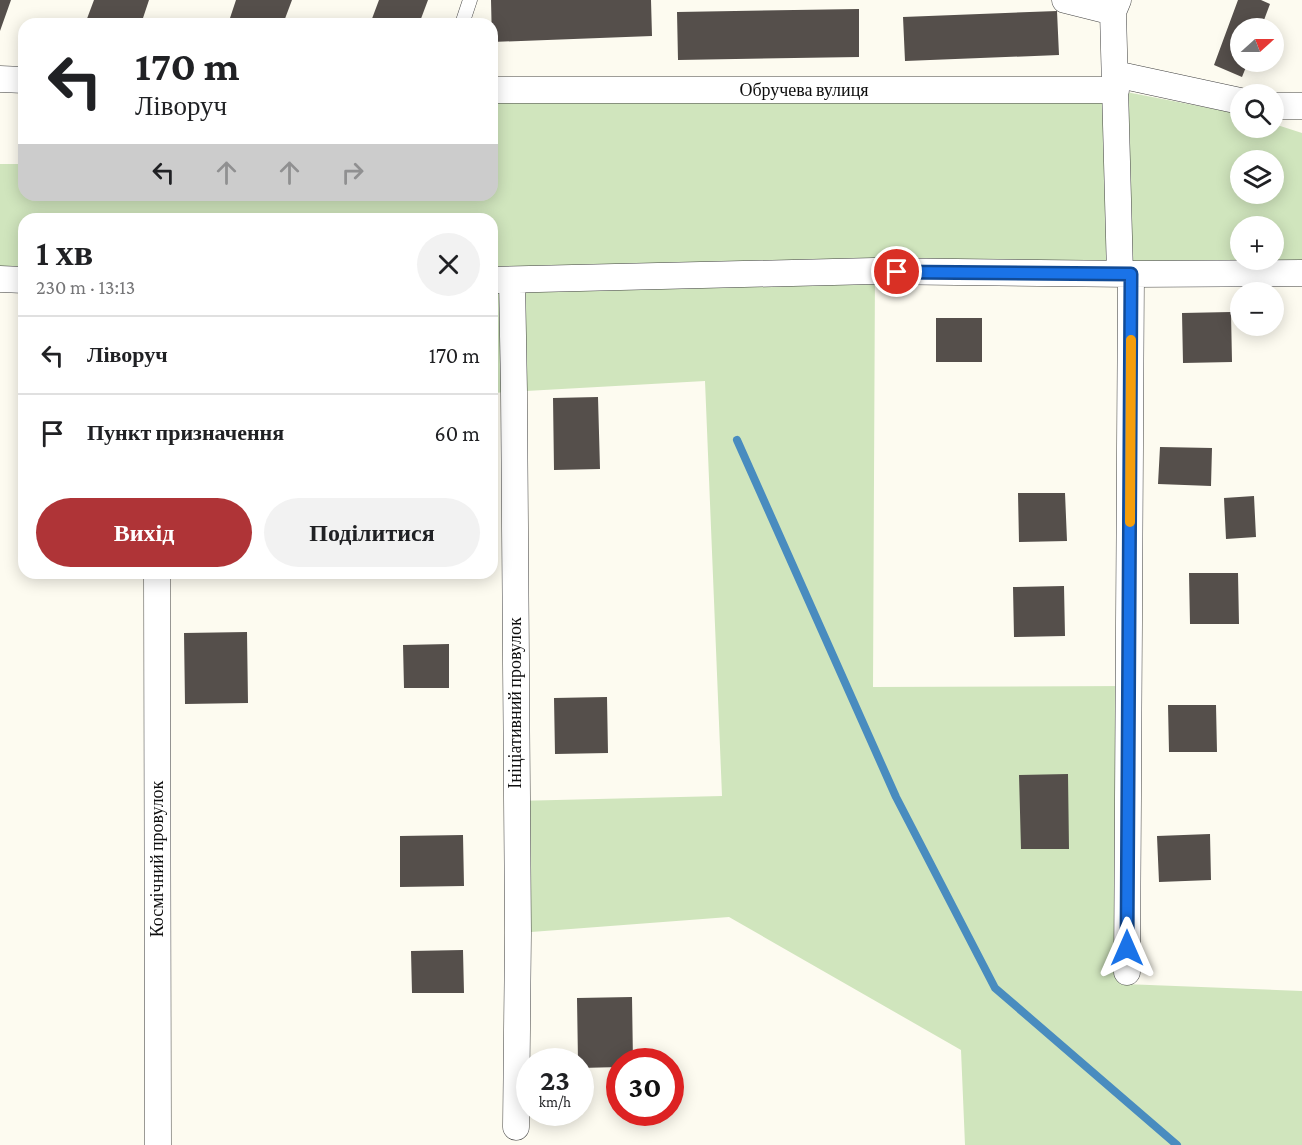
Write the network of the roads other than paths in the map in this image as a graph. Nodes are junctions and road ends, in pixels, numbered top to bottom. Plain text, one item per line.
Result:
1 (470, 0) edge
2 (1065, 0) edge
3 (1115, 6) edge
4 (464, 18) edge
5 (0, 79) edge
6 (18, 80) edge
7 (1116, 82) junction
8 (498, 90) edge
9 (1230, 99) edge
10 (1284, 106) edge
11 (1302, 106) edge
12 (1302, 273) edge
13 (1125, 274) junction
14 (0, 279) edge
15 (18, 280) edge
16 (502, 280) edge
17 (157, 579) edge
18 (1127, 972) dead end
19 (516, 1127) dead end
20 (158, 1145) edge

1 - 4 lane
2 - 3 street
3 - 7 street
5 - 6 street
7 - 8 street, Обручева вулиця
7 - 9 street, Обручева вулиця
7 - 13 street
10 - 11 street
12 - 13 street
13 - 16 street
13 - 18 street
14 - 15 street
16 - 19 street, Ініціативний провулок
17 - 20 street, Космічний провулок

